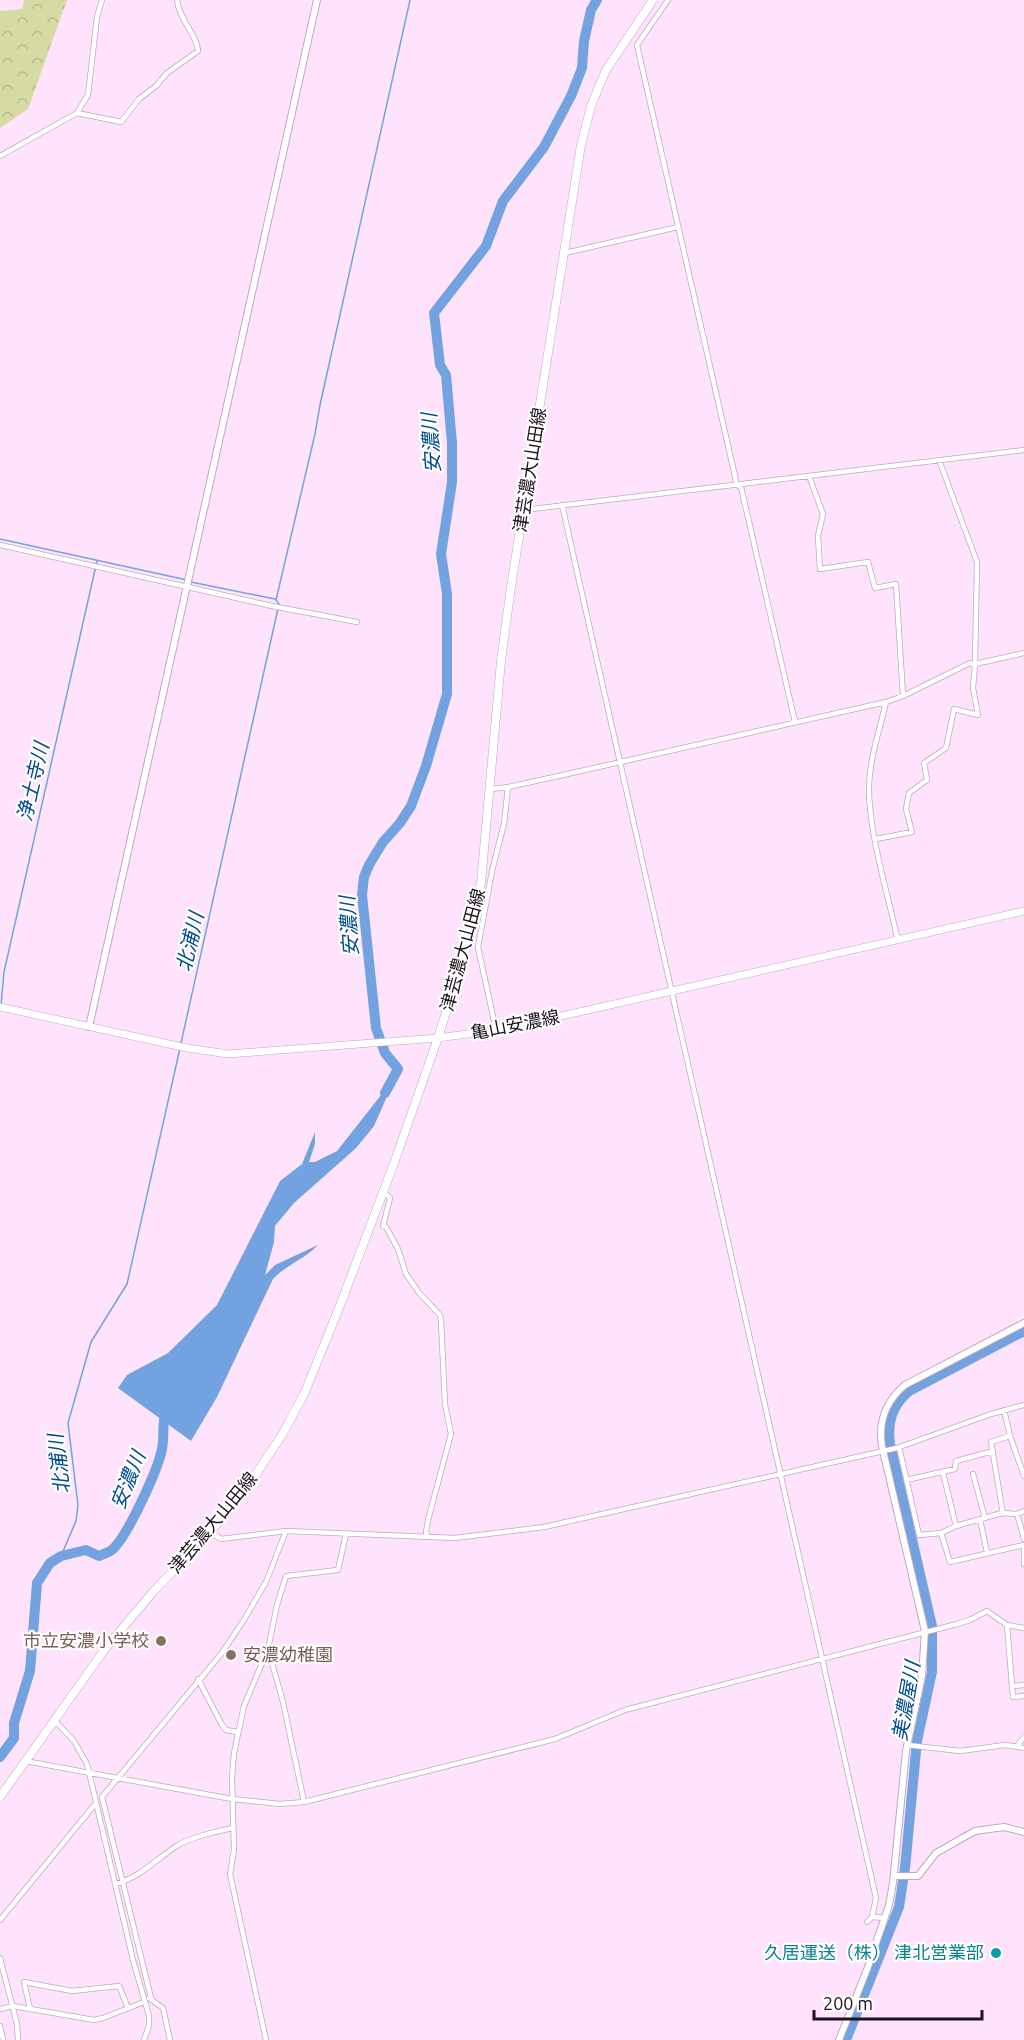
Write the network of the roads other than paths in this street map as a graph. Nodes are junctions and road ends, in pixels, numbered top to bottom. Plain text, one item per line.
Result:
1 (102, 0) edge
2 (177, 0) edge
3 (317, 0) edge
4 (652, 0) edge
5 (668, 0) edge
6 (77, 113) junction
7 (0, 156) edge
8 (678, 227) junction
9 (565, 253) junction
10 (1024, 450) edge
11 (939, 460) junction
12 (809, 476) junction
13 (737, 484) junction
14 (562, 506) junction
15 (524, 510) junction
16 (0, 545) edge
17 (186, 586) junction
18 (357, 622) dead end
19 (1024, 653) edge
20 (975, 664) junction
21 (903, 696) junction
22 (886, 702) junction
23 (795, 722) junction
24 (619, 763) junction
25 (508, 787) junction
26 (491, 789) junction
27 (876, 839) junction
28 (1024, 911) edge
29 (897, 940) junction
30 (671, 992) junction
31 (2, 1007) edge
32 (89, 1027) junction
33 (496, 1030) junction
34 (438, 1038) junction
35 (384, 1192) junction
36 (1024, 1323) edge
37 (1024, 1405) edge
38 (1004, 1410) junction
39 (1010, 1436) junction
40 (898, 1448) junction
41 (885, 1450) junction
42 (993, 1451) junction
43 (1022, 1462) edge
44 (943, 1473) junction
45 (780, 1474) junction
46 (973, 1474) dead end
47 (1024, 1476) edge
48 (906, 1480) junction
49 (1024, 1511) edge
50 (1003, 1514) junction
51 (1017, 1514) junction
52 (982, 1519) junction
53 (956, 1526) junction
54 (286, 1531) junction
55 (210, 1532) junction
56 (941, 1533) junction
57 (346, 1534) junction
58 (428, 1537) junction
59 (1024, 1539) edge
60 (1024, 1547) edge
61 (987, 1552) junction
62 (342, 1558) junction
63 (345, 1564) dead end
64 (1024, 1564) edge
65 (1007, 1625) junction
66 (1024, 1628) edge
67 (926, 1630) junction
68 (268, 1649) junction
69 (822, 1659) junction
70 (198, 1679) junction
71 (1024, 1685) edge
72 (1012, 1686) junction
73 (1024, 1696) edge
74 (54, 1720) junction
75 (238, 1732) junction
76 (1024, 1737) edge
77 (909, 1745) junction
78 (1017, 1746) junction
79 (1024, 1748) edge
80 (25, 1761) junction
81 (89, 1773) junction
82 (117, 1778) junction
83 (0, 1797) edge
84 (102, 1799) junction
85 (232, 1799) junction
86 (96, 1801) junction
87 (304, 1802) junction
88 (233, 1828) junction
89 (1024, 1832) edge
90 (896, 1876) junction
91 (122, 1882) junction
92 (115, 1884) junction
93 (872, 1917) junction
94 (885, 1918) junction
95 (0, 1920) edge
96 (867, 1922) dead end
97 (0, 1958) edge
98 (151, 1998) junction
99 (144, 2000) junction
100 (13, 2006) junction
101 (128, 2008) junction
102 (0, 2009) edge
103 (30, 2009) junction
104 (0, 2026) edge
105 (3, 2040) edge
106 (18, 2040) edge
107 (144, 2040) edge
108 (170, 2040) edge
109 (266, 2040) edge
110 (839, 2040) edge

1 - 6 street
2 - 6 street
3 - 17 street
4 - 9 main road, 津芸濃大山田線
5 - 8 street
6 - 7 street
8 - 9 street
8 - 13 street
9 - 15 main road, 津芸濃大山田線
10 - 11 street
11 - 12 street
11 - 20 street
12 - 13 street
12 - 21 street
13 - 14 street
13 - 23 street
14 - 15 street
14 - 24 street
15 - 26 main road, 津芸濃大山田線
16 - 17 street
17 - 18 street
17 - 32 street
19 - 20 street
20 - 21 street
20 - 27 street
21 - 22 street
22 - 23 street
22 - 27 street
23 - 24 street
24 - 25 street
24 - 30 street
25 - 26 street
25 - 33 street
26 - 34 main road, 津芸濃大山田線
27 - 29 street
28 - 29 main road, 亀山安濃線
29 - 30 main road, 亀山安濃線
30 - 33 main road, 亀山安濃線
30 - 45 street
31 - 32 main road, 亀山安濃線
32 - 34 main road, 亀山安濃線
33 - 34 main road, 亀山安濃線
34 - 35 main road, 津芸濃大山田線
35 - 55 main road, 津芸濃大山田線
35 - 58 street
36 - 41 street
37 - 38 street
38 - 39 street
38 - 40 street
39 - 42 street
39 - 43 street
40 - 41 street
40 - 48 street
41 - 45 street
41 - 67 street
42 - 44 street
42 - 50 street
43 - 47 street
44 - 48 street
44 - 53 street
45 - 58 street
45 - 69 street
46 - 52 street
48 - 56 street
49 - 51 street
50 - 51 street
50 - 52 street
51 - 59 street
52 - 53 street
52 - 61 street
53 - 56 street
54 - 55 street
54 - 57 street
54 - 70 street
55 - 74 main road, 津芸濃大山田線
56 - 61 street
57 - 58 street
57 - 62 street
60 - 61 street
60 - 64 street
62 - 63 street
62 - 68 street
65 - 66 street
65 - 67 street
65 - 72 street
67 - 69 street
67 - 77 street
68 - 75 street
68 - 87 street
69 - 87 street
69 - 93 street
70 - 75 street
70 - 82 street
71 - 72 street
72 - 73 street
74 - 80 main road, 津芸濃大山田線
74 - 81 street
75 - 85 street
76 - 78 street
77 - 78 street
77 - 90 street
78 - 79 street
80 - 81 street
80 - 83 main road, 津芸濃大山田線
81 - 82 street
81 - 86 street
82 - 84 street
82 - 85 street
84 - 86 street
84 - 91 street
85 - 87 street
85 - 88 street
86 - 92 street
86 - 95 street
88 - 91 street
88 - 109 street
89 - 90 street
90 - 94 street
91 - 92 street
91 - 98 street
92 - 99 street
93 - 94 street
93 - 96 street
94 - 110 street
97 - 100 street
98 - 99 street
98 - 108 street
99 - 101 street
99 - 107 street
100 - 102 street
100 - 103 street
100 - 106 street
101 - 103 street
101 - 103 street
104 - 105 street

